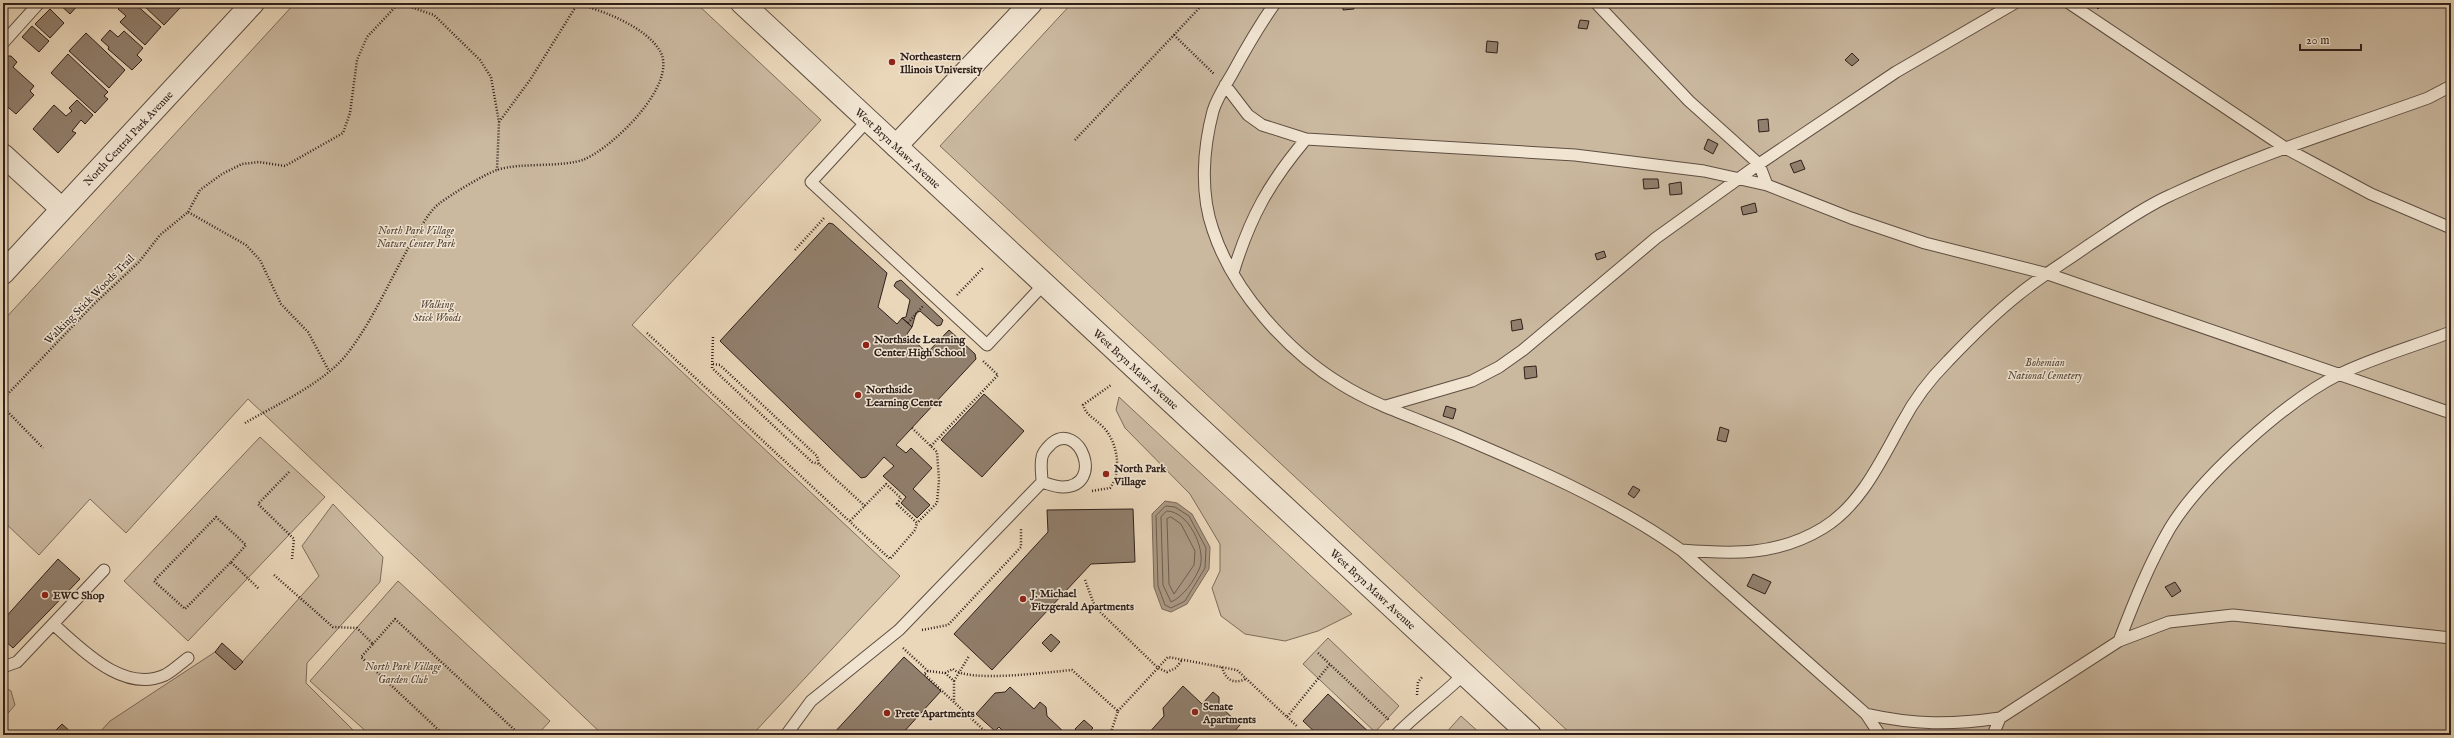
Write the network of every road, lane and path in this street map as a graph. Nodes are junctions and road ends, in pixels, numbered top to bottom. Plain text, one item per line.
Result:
1 (39, 3) edge
2 (253, 3) edge
3 (399, 3) edge
4 (578, 3) edge
5 (586, 3) edge
6 (742, 3) edge
7 (1031, 3) edge
8 (1204, 3) edge
9 (1275, 3) edge
10 (1596, 3) edge
11 (2015, 3) edge
12 (2069, 3) edge
13 (1174, 35) junction
14 (3, 43) edge
15 (1225, 86) junction
16 (2451, 86) edge
17 (868, 120) junction
18 (499, 122) junction
19 (1306, 139) junction
20 (1075, 140) dead end
21 (896, 146) junction
22 (2287, 149) junction
23 (3, 155) edge
24 (1759, 164) junction
25 (497, 170) junction
26 (1741, 178) junction
27 (1767, 185) junction
28 (62, 209) junction
29 (188, 212) junction
30 (827, 215) dead end
31 (2451, 228) edge
32 (795, 250) dead end
33 (984, 267) dead end
34 (3, 273) edge
35 (1233, 273) junction
36 (2048, 274) junction
37 (1044, 284) junction
38 (918, 300) dead end
39 (924, 305) junction
40 (946, 308) junction
41 (908, 323) dead end
42 (2451, 332) edge
43 (647, 333) dead end
44 (713, 337) dead end
45 (976, 354) dead end
46 (712, 364) junction
47 (328, 371) junction
48 (2340, 374) junction
49 (3, 399) edge
50 (1386, 406) junction
51 (3, 407) edge
52 (2451, 413) edge
53 (244, 423) dead end
54 (912, 428) dead end
55 (932, 446) junction
56 (43, 448) dead end
57 (819, 464) junction
58 (290, 472) dead end
59 (1042, 482) junction
60 (865, 506) junction
61 (850, 521) junction
62 (917, 523) junction
63 (1681, 550) junction
64 (292, 559) dead end
65 (231, 562) junction
66 (104, 570) dead end
67 (274, 575) dead end
68 (1085, 580) dead end
69 (259, 589) dead end
70 (53, 624) junction
71 (2451, 638) edge
72 (2119, 641) junction
73 (373, 644) junction
74 (902, 648) dead end
75 (1318, 653) dead end
76 (969, 656) dead end
77 (188, 658) dead end
78 (1183, 660) junction
79 (1330, 664) junction
80 (1222, 667) junction
81 (3, 668) edge
82 (1158, 668) junction
83 (928, 671) junction
84 (945, 673) junction
85 (958, 673) junction
86 (1464, 674) junction
87 (1246, 679) junction
88 (954, 681) junction
89 (954, 702) junction
90 (1118, 711) junction
91 (1866, 714) junction
92 (1287, 717) junction
93 (2000, 718) junction
94 (1298, 727) dead end
95 (1398, 733) edge
96 (444, 735) edge
97 (520, 735) edge
98 (786, 735) edge
99 (988, 735) edge
100 (1110, 735) edge
101 (1530, 735) edge
102 (1880, 735) edge
103 (1993, 735) edge

1 - 14 lane
2 - 28 street, North Central Park Avenue
3 - 18 path, Walking Stick Woods Trail
3 - 29 path, Walking Stick Woods Trail
4 - 18 path
5 - 25 path
6 - 17 street, West Bryn Mawr Avenue
7 - 21 street
8 - 13 path
9 - 15 lane
10 - 24 lane
11 - 24 lane
12 - 22 lane
13 - 15 path
13 - 20 path
15 - 19 lane
15 - 35 lane
16 - 22 lane
17 - 21 street, West Bryn Mawr Avenue
17 - 40 lane
18 - 25 path, Walking Stick Woods Trail
19 - 26 lane
19 - 35 lane
21 - 37 street, West Bryn Mawr Avenue
22 - 31 lane
22 - 36 lane
23 - 28 street
24 - 26 lane
24 - 27 lane
25 - 47 path
26 - 27 lane
26 - 50 lane
27 - 36 lane
28 - 34 street, North Central Park Avenue
29 - 47 path
29 - 49 path, Walking Stick Woods Trail
30 - 32 path
33 - 40 path
35 - 50 lane
36 - 48 lane
36 - 63 lane
37 - 40 lane
37 - 86 street, West Bryn Mawr Avenue
38 - 39 path
39 - 40 path
39 - 41 path
42 - 48 lane
43 - 61 path
44 - 46 path
45 - 55 path
46 - 57 path
46 - 57 path
47 - 53 path
48 - 52 lane
48 - 72 lane
50 - 63 lane
51 - 56 path
54 - 55 path
55 - 62 path
57 - 60 path
58 - 64 path
59 - 59 lane
59 - 98 lane
60 - 61 path
60 - 62 path
61 - 62 path
63 - 91 lane
65 - 65 path
65 - 69 path
66 - 70 lane
67 - 73 path
68 - 82 path
70 - 77 lane
70 - 81 lane
71 - 72 lane
72 - 93 lane
73 - 96 path
73 - 97 path
74 - 83 path
75 - 79 path
76 - 85 path
78 - 80 path
78 - 82 path
78 - 82 path
79 - 92 path
79 - 95 path
80 - 87 path
80 - 87 path
82 - 90 path
83 - 84 path
83 - 89 path
84 - 85 path
84 - 88 path
85 - 88 path
85 - 90 path
86 - 95 lane
86 - 101 street, West Bryn Mawr Avenue
87 - 92 path
88 - 89 path
89 - 99 path
90 - 100 path
91 - 93 lane
91 - 102 lane
92 - 94 path
93 - 103 lane

